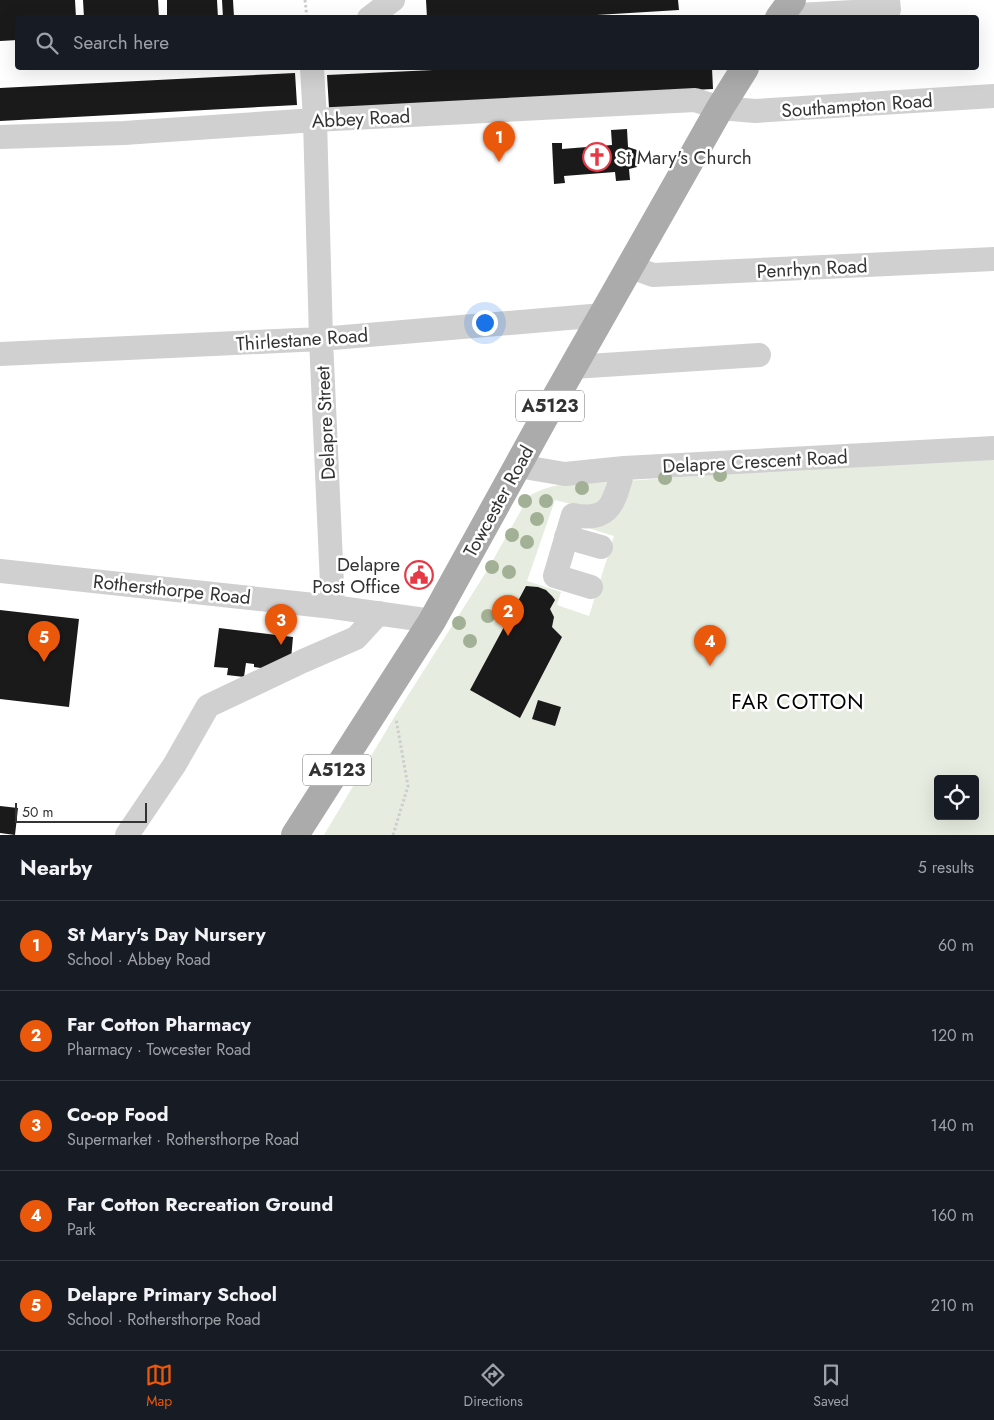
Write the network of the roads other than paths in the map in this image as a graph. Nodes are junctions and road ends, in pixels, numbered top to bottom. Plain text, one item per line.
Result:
1 (393, 0) edge
2 (888, 0) edge
3 (795, 10) edge
4 (373, 15) edge
5 (312, 70) edge
6 (744, 70) edge
7 (754, 70) edge
8 (994, 96) edge
9 (720, 108) junction
10 (316, 120) junction
11 (0, 137) edge
12 (994, 259) edge
13 (631, 267) junction
14 (603, 315) junction
15 (321, 339) junction
16 (0, 354) edge
17 (759, 355) dead end
18 (573, 367) junction
19 (994, 448) edge
20 (518, 466) junction
21 (624, 468) junction
22 (566, 537) junction
23 (601, 547) dead end
24 (0, 571) edge
25 (591, 587) dead end
26 (333, 607) junction
27 (379, 613) junction
28 (432, 622) junction
29 (127, 835) edge
30 (295, 835) edge

1 - 4 street
2 - 3 street
5 - 10 street, Delapre Street
6 - 9 main road, Towcester Road / A5123
7 - 9 main road, Towcester Road / A5123
8 - 9 street, Southampton Road
9 - 10 street, Abbey Road
9 - 13 main road, Towcester Road / A5123
10 - 11 street, Abbey Road
10 - 15 street, Delapre Street
12 - 13 street, Penrhyn Road
13 - 14 main road, Towcester Road / A5123
14 - 15 street, Thirlestane Road
14 - 18 main road, Towcester Road / A5123
15 - 16 street, Thirlestane Road
15 - 26 street, Delapre Street
17 - 18 street
18 - 20 main road, Towcester Road / A5123
19 - 21 street, Delapre Crescent Road
20 - 21 street, Delapre Crescent Road
20 - 28 main road, Towcester Road / A5123
21 - 22 street
22 - 23 street
22 - 25 street
24 - 26 street, Rothersthorpe Road
26 - 27 street, Rothersthorpe Road
27 - 28 street, Rothersthorpe Road
27 - 29 street
28 - 30 main road, Towcester Road / A5123

